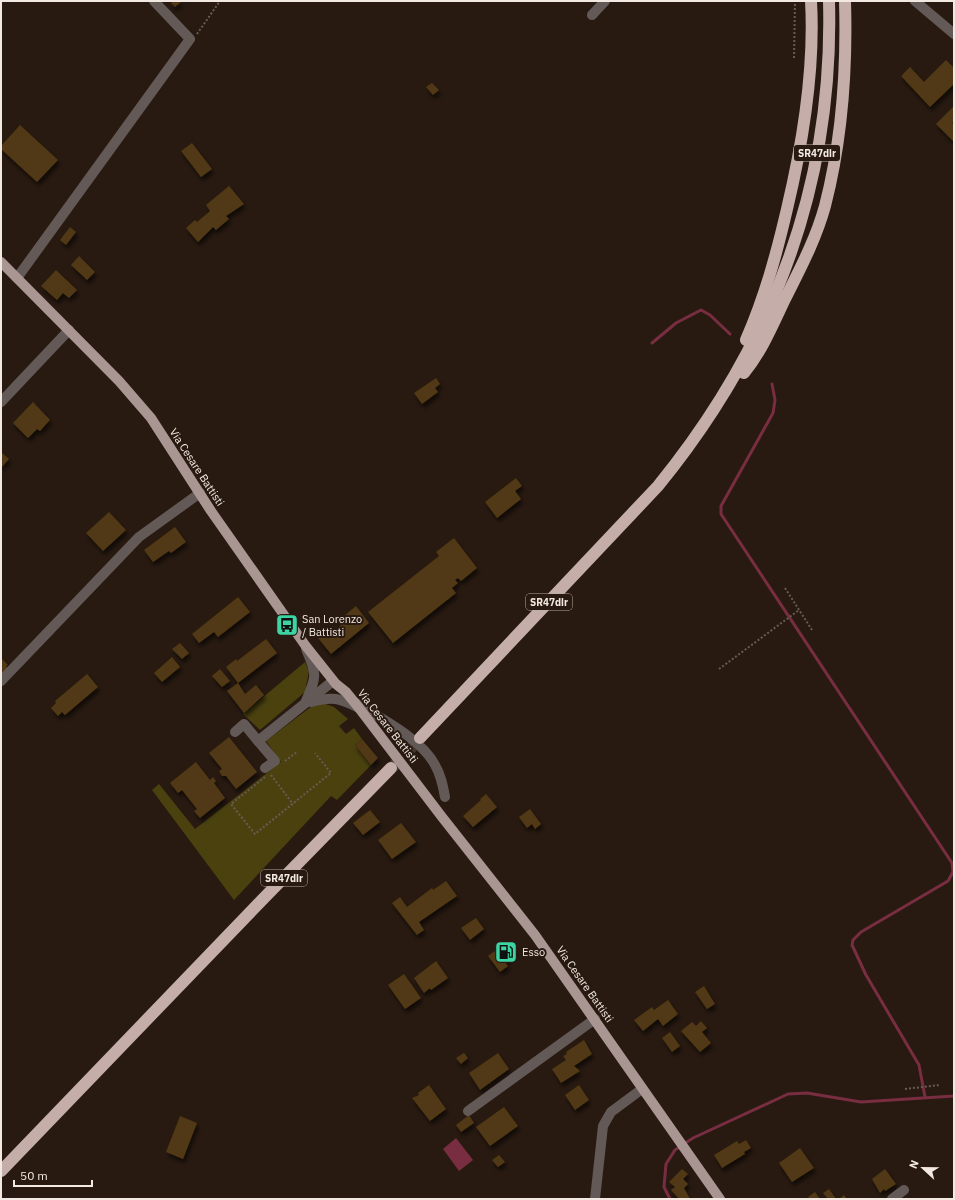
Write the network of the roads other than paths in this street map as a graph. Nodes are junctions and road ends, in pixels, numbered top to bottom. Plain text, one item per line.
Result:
1 (154, 1) edge
2 (605, 1) edge
3 (811, 1) edge
4 (829, 1) edge
5 (845, 1) edge
6 (915, 1) edge
7 (921, 1) edge
8 (926, 11) junction
9 (592, 15) dead end
10 (954, 34) edge
11 (1, 262) edge
12 (20, 280) junction
13 (69, 330) junction
14 (1, 402) edge
15 (718, 405) junction
16 (200, 493) junction
17 (305, 645) junction
18 (1, 681) edge
19 (333, 681) junction
20 (305, 703) junction
21 (356, 704) junction
22 (235, 732) dead end
23 (420, 738) tunnel mouth
24 (258, 740) junction
25 (391, 768) tunnel mouth
26 (270, 770) road end
27 (445, 797) dead end
28 (595, 1019) junction
29 (642, 1090) junction
30 (468, 1111) dead end
31 (1, 1171) edge
32 (904, 1190) dead end
33 (594, 1199) edge
34 (720, 1199) edge
35 (892, 1199) edge

1 - 12 street
2 - 9 street
3 - 15 highway
4 - 15 highway, SR47dir
5 - 15 highway
6 - 8 street
7 - 8 street
8 - 10 street
11 - 12 main road, Via Cesare Battisti
12 - 13 main road, Via Cesare Battisti
13 - 14 street
13 - 16 main road, Via Cesare Battisti
15 - 23 highway, SR47dir
16 - 17 main road, Via Cesare Battisti
16 - 18 street
17 - 19 main road, Via Cesare Battisti
17 - 20 street
19 - 20 street
19 - 21 main road, Via Cesare Battisti
20 - 21 street
20 - 24 street
21 - 27 street
21 - 28 main road, Via Cesare Battisti
22 - 24 street
24 - 26 street
25 - 31 highway, SR47dir
28 - 29 main road, Via Cesare Battisti
28 - 30 street
29 - 33 street
29 - 34 main road, Via Cesare Battisti
32 - 35 street

